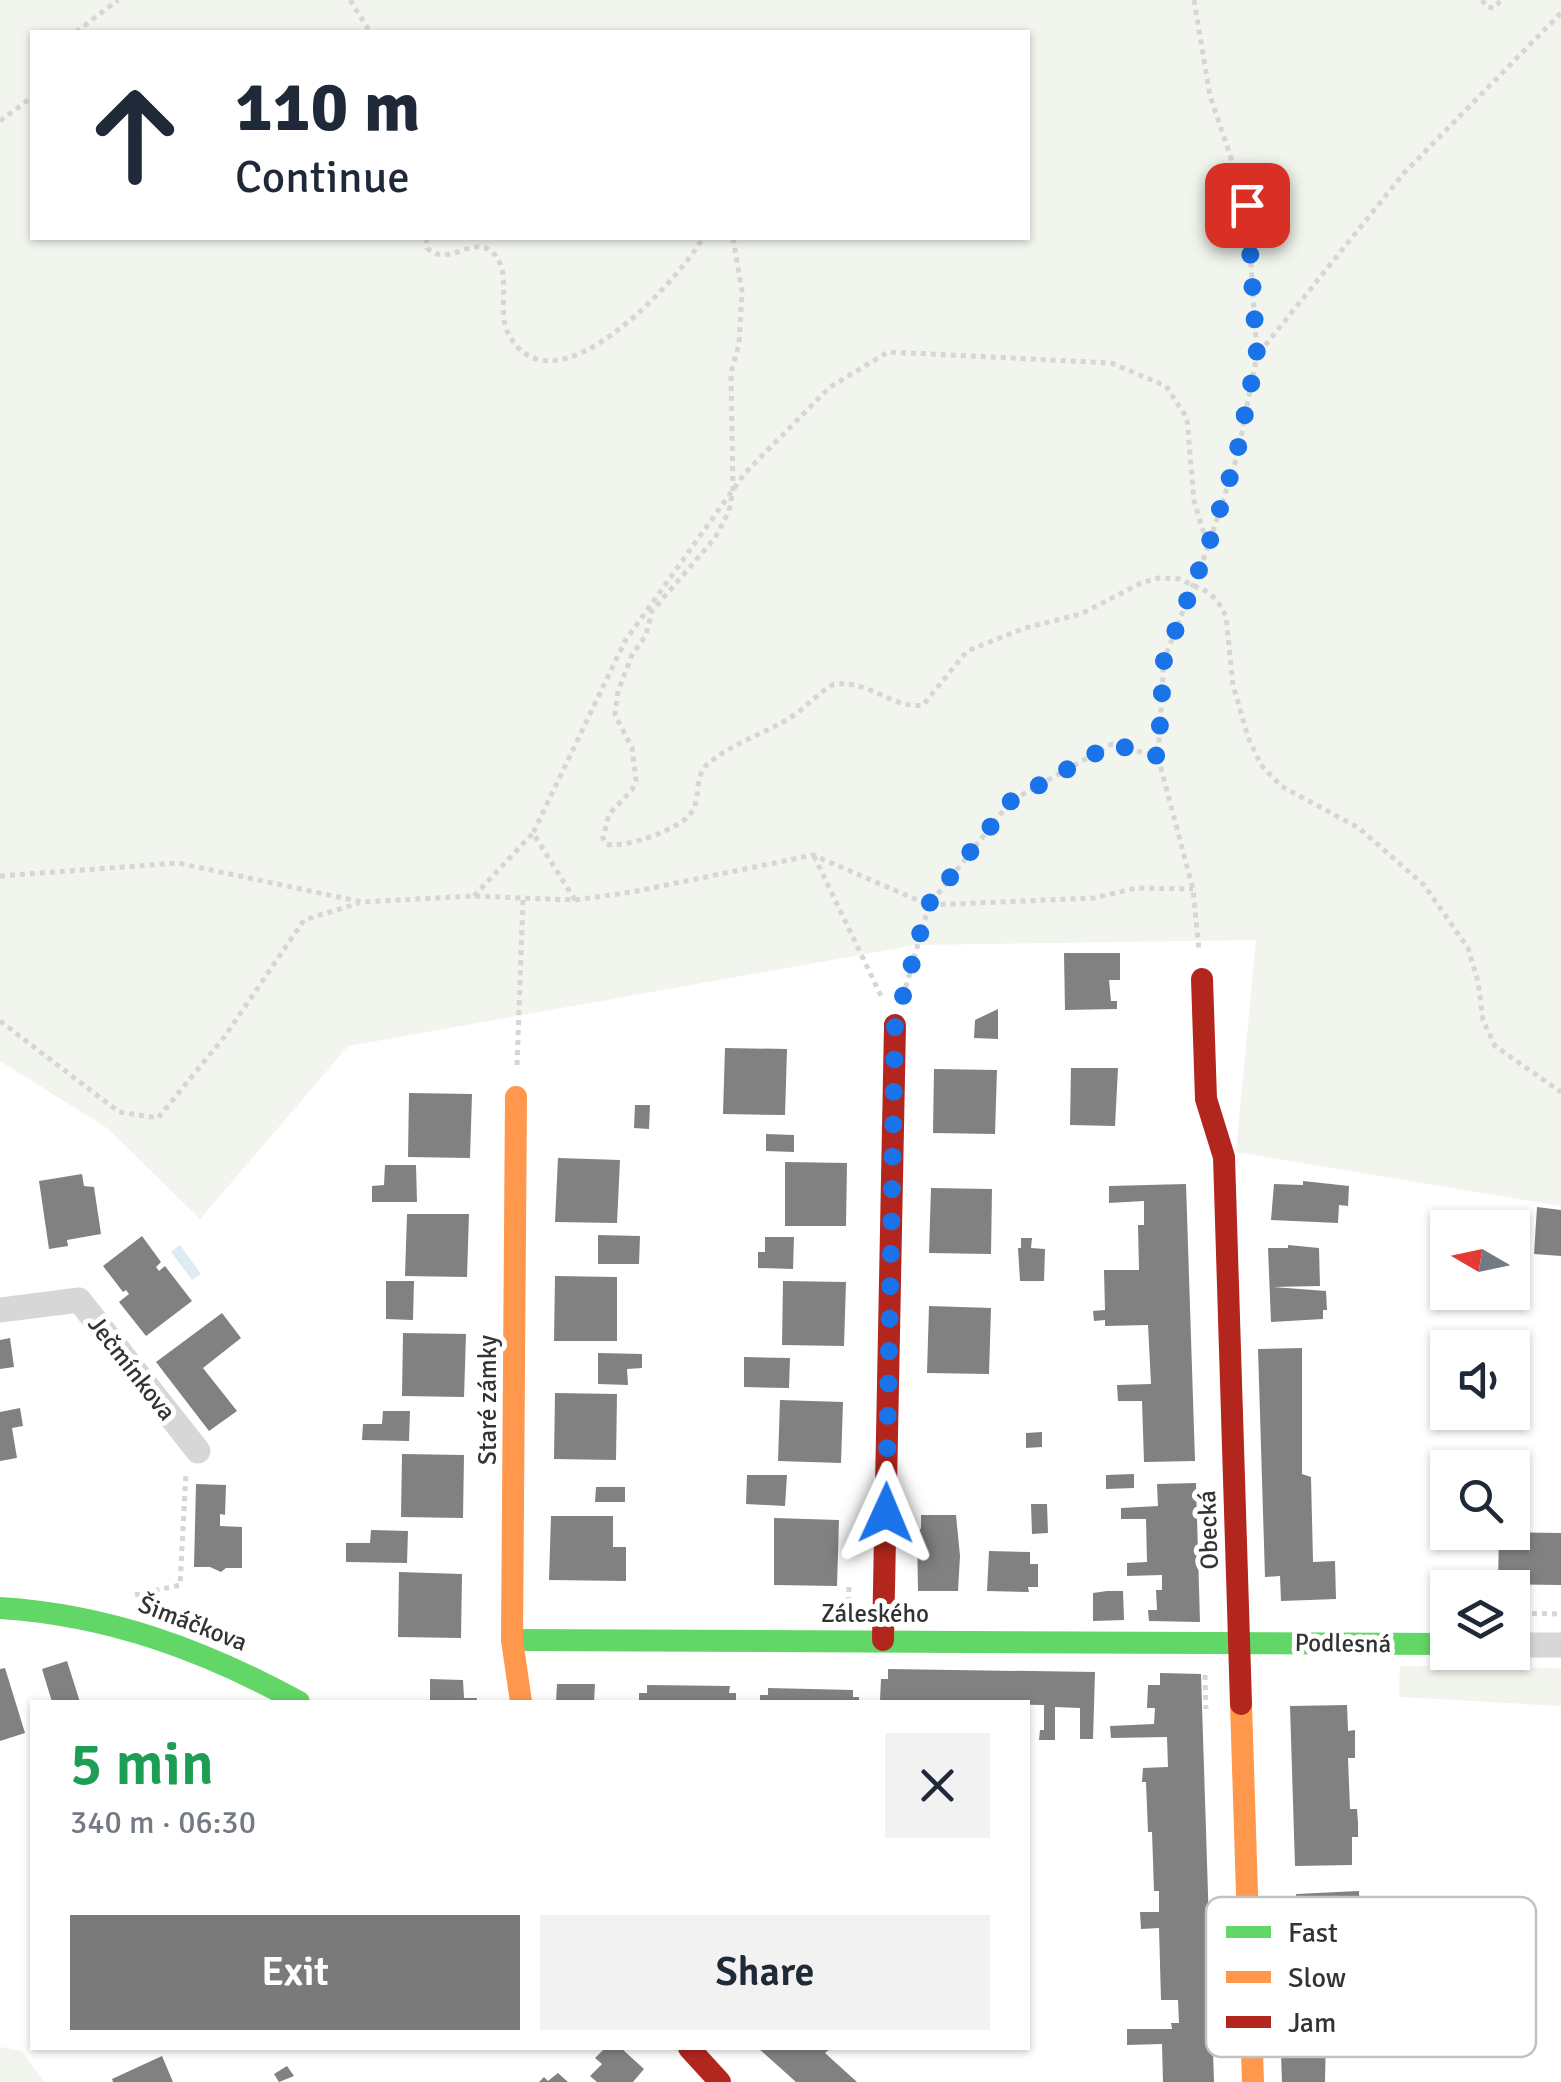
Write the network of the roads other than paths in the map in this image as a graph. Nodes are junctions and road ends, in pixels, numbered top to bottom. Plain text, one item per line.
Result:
1 (1202, 978) road end
2 (895, 1025) road end
3 (516, 1098) road end
4 (0, 1310) edge
5 (198, 1451) road end
6 (0, 1608) edge
7 (512, 1640) junction
8 (883, 1640) junction
9 (1238, 1642) junction
10 (1430, 1644) edge
11 (1530, 1645) edge
12 (1561, 1646) edge
13 (296, 1700) edge
14 (521, 1700) edge
15 (1247, 1897) edge
16 (691, 2050) edge
17 (1252, 2057) edge
18 (720, 2082) edge
19 (1253, 2082) edge

1 - 9 street, Obecká
2 - 8 street
3 - 7 street, Staré zámky
4 - 5 street, Ječmínkova
6 - 13 street, Šimáčkova
7 - 8 street, Záleského
7 - 14 street, Staré zámky
8 - 9 street, Záleského
9 - 10 street, Podlesná
9 - 15 street, Obecká
11 - 12 street
16 - 18 street
17 - 19 street, Obecká

